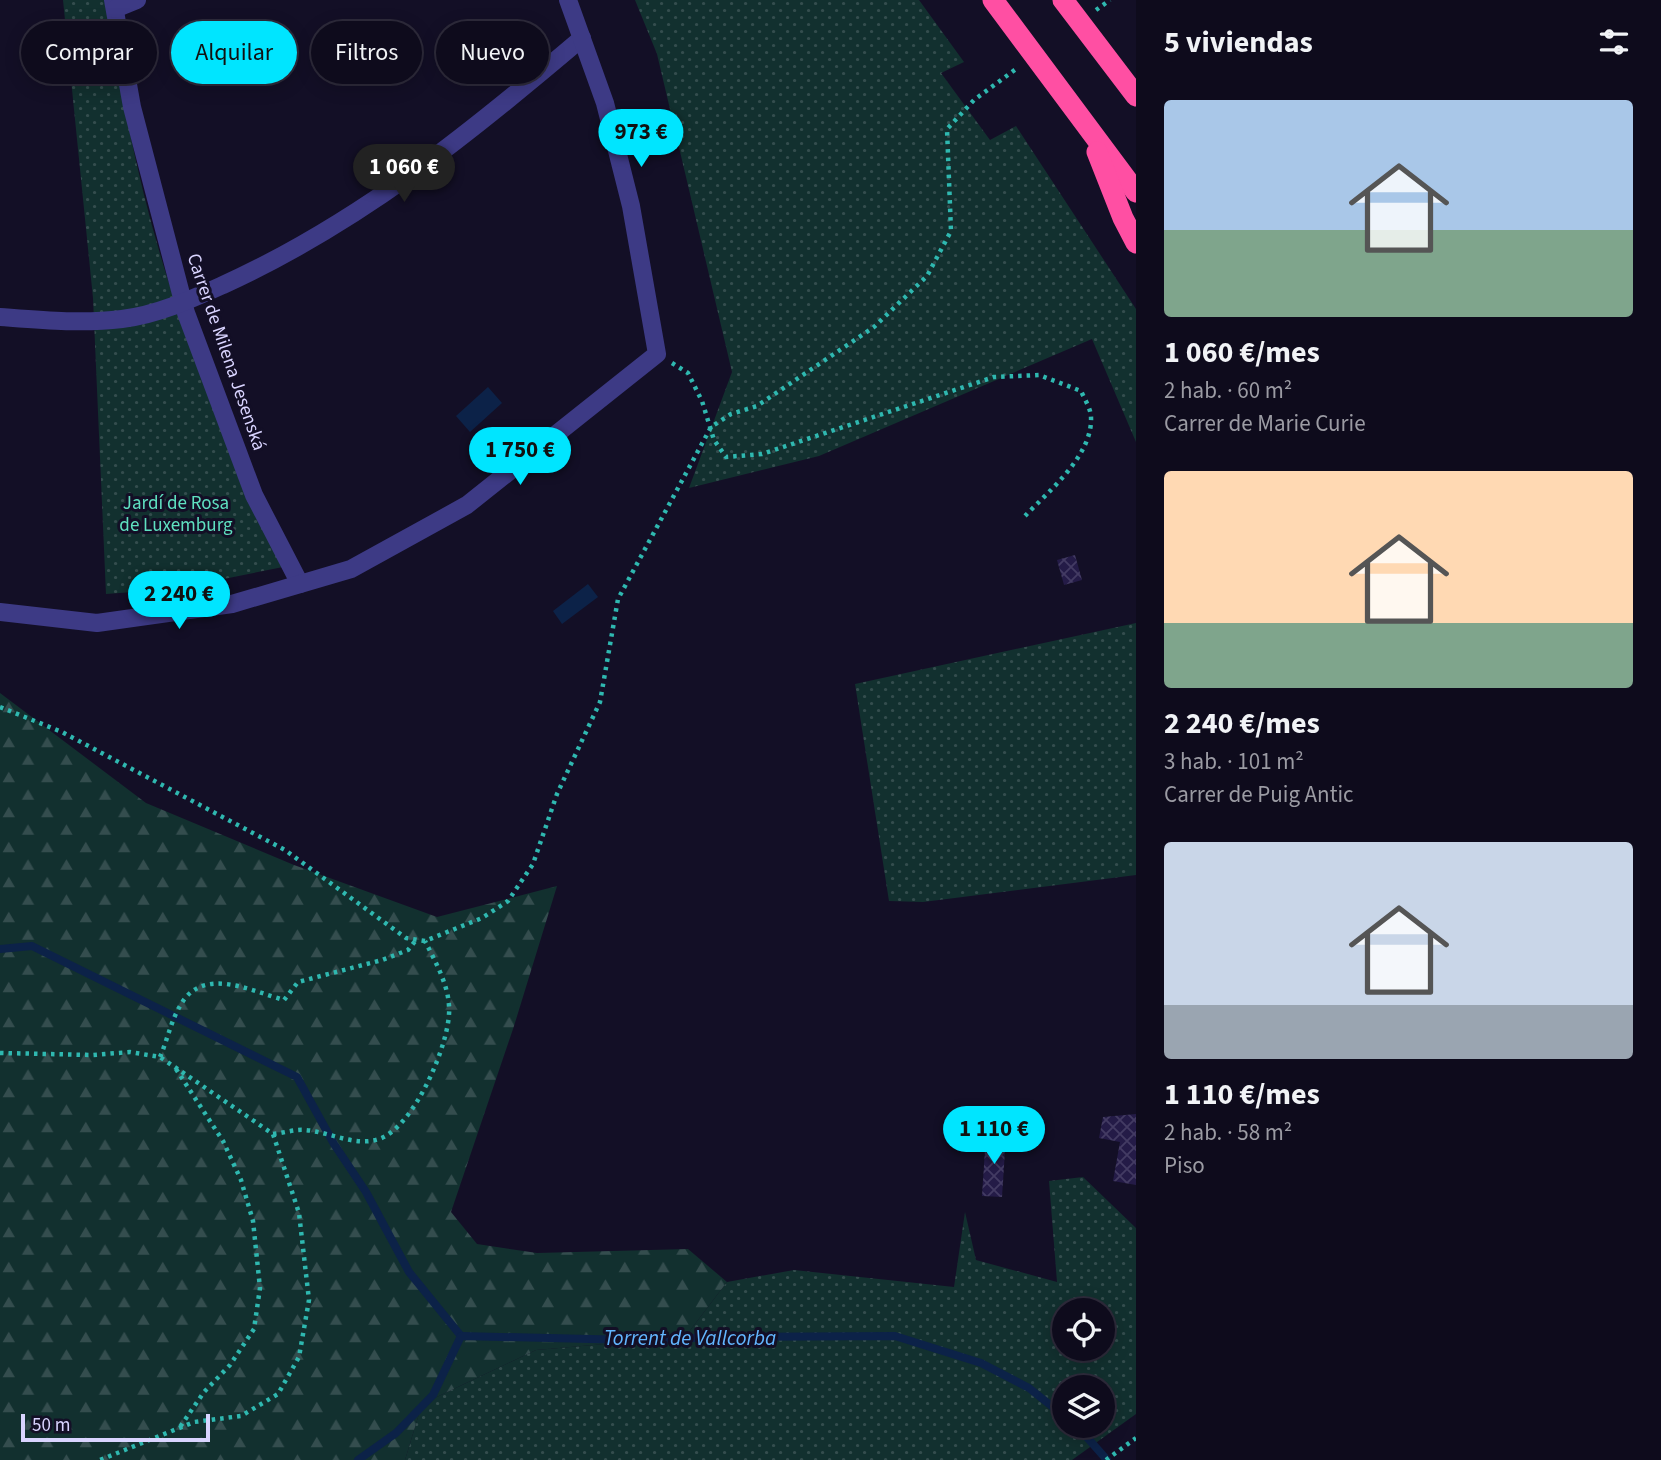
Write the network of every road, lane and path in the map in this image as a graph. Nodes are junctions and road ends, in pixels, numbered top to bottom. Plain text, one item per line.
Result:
1 (137, 0) edge
2 (568, 0) edge
3 (993, 0) edge
4 (1063, 0) edge
5 (114, 5) edge
6 (582, 38) junction
7 (1117, 71) junction
8 (1136, 88) edge
9 (1136, 96) edge
10 (974, 100) dead end
11 (1089, 130) junction
12 (1136, 192) edge
13 (1136, 243) edge
14 (183, 303) junction
15 (0, 317) edge
16 (657, 354) junction
17 (711, 426) junction
18 (1025, 516) dead end
19 (300, 584) junction
20 (0, 612) edge
21 (0, 707) edge
22 (416, 940) junction
23 (425, 941) junction
24 (0, 1053) edge
25 (160, 1057) junction
26 (176, 1068) junction
27 (273, 1134) junction
28 (180, 1428) junction
29 (1136, 1438) edge
30 (100, 1460) edge
31 (1106, 1460) edge

1 - 5 street
2 - 6 street
3 - 11 highway
4 - 7 highway
5 - 14 street, Carrer de Milena Jesenská
6 - 14 street
6 - 16 street
7 - 8 highway
7 - 9 highway
10 - 17 path
11 - 12 highway
11 - 13 highway
14 - 15 street
14 - 19 street, Carrer de Milena Jesenská
16 - 17 path
16 - 19 street
17 - 18 path
17 - 23 path
19 - 20 street
21 - 22 path
22 - 23 path
22 - 25 path
23 - 27 path
24 - 25 path
25 - 26 path
26 - 27 path
26 - 28 path
27 - 28 path
28 - 30 path
29 - 31 path

